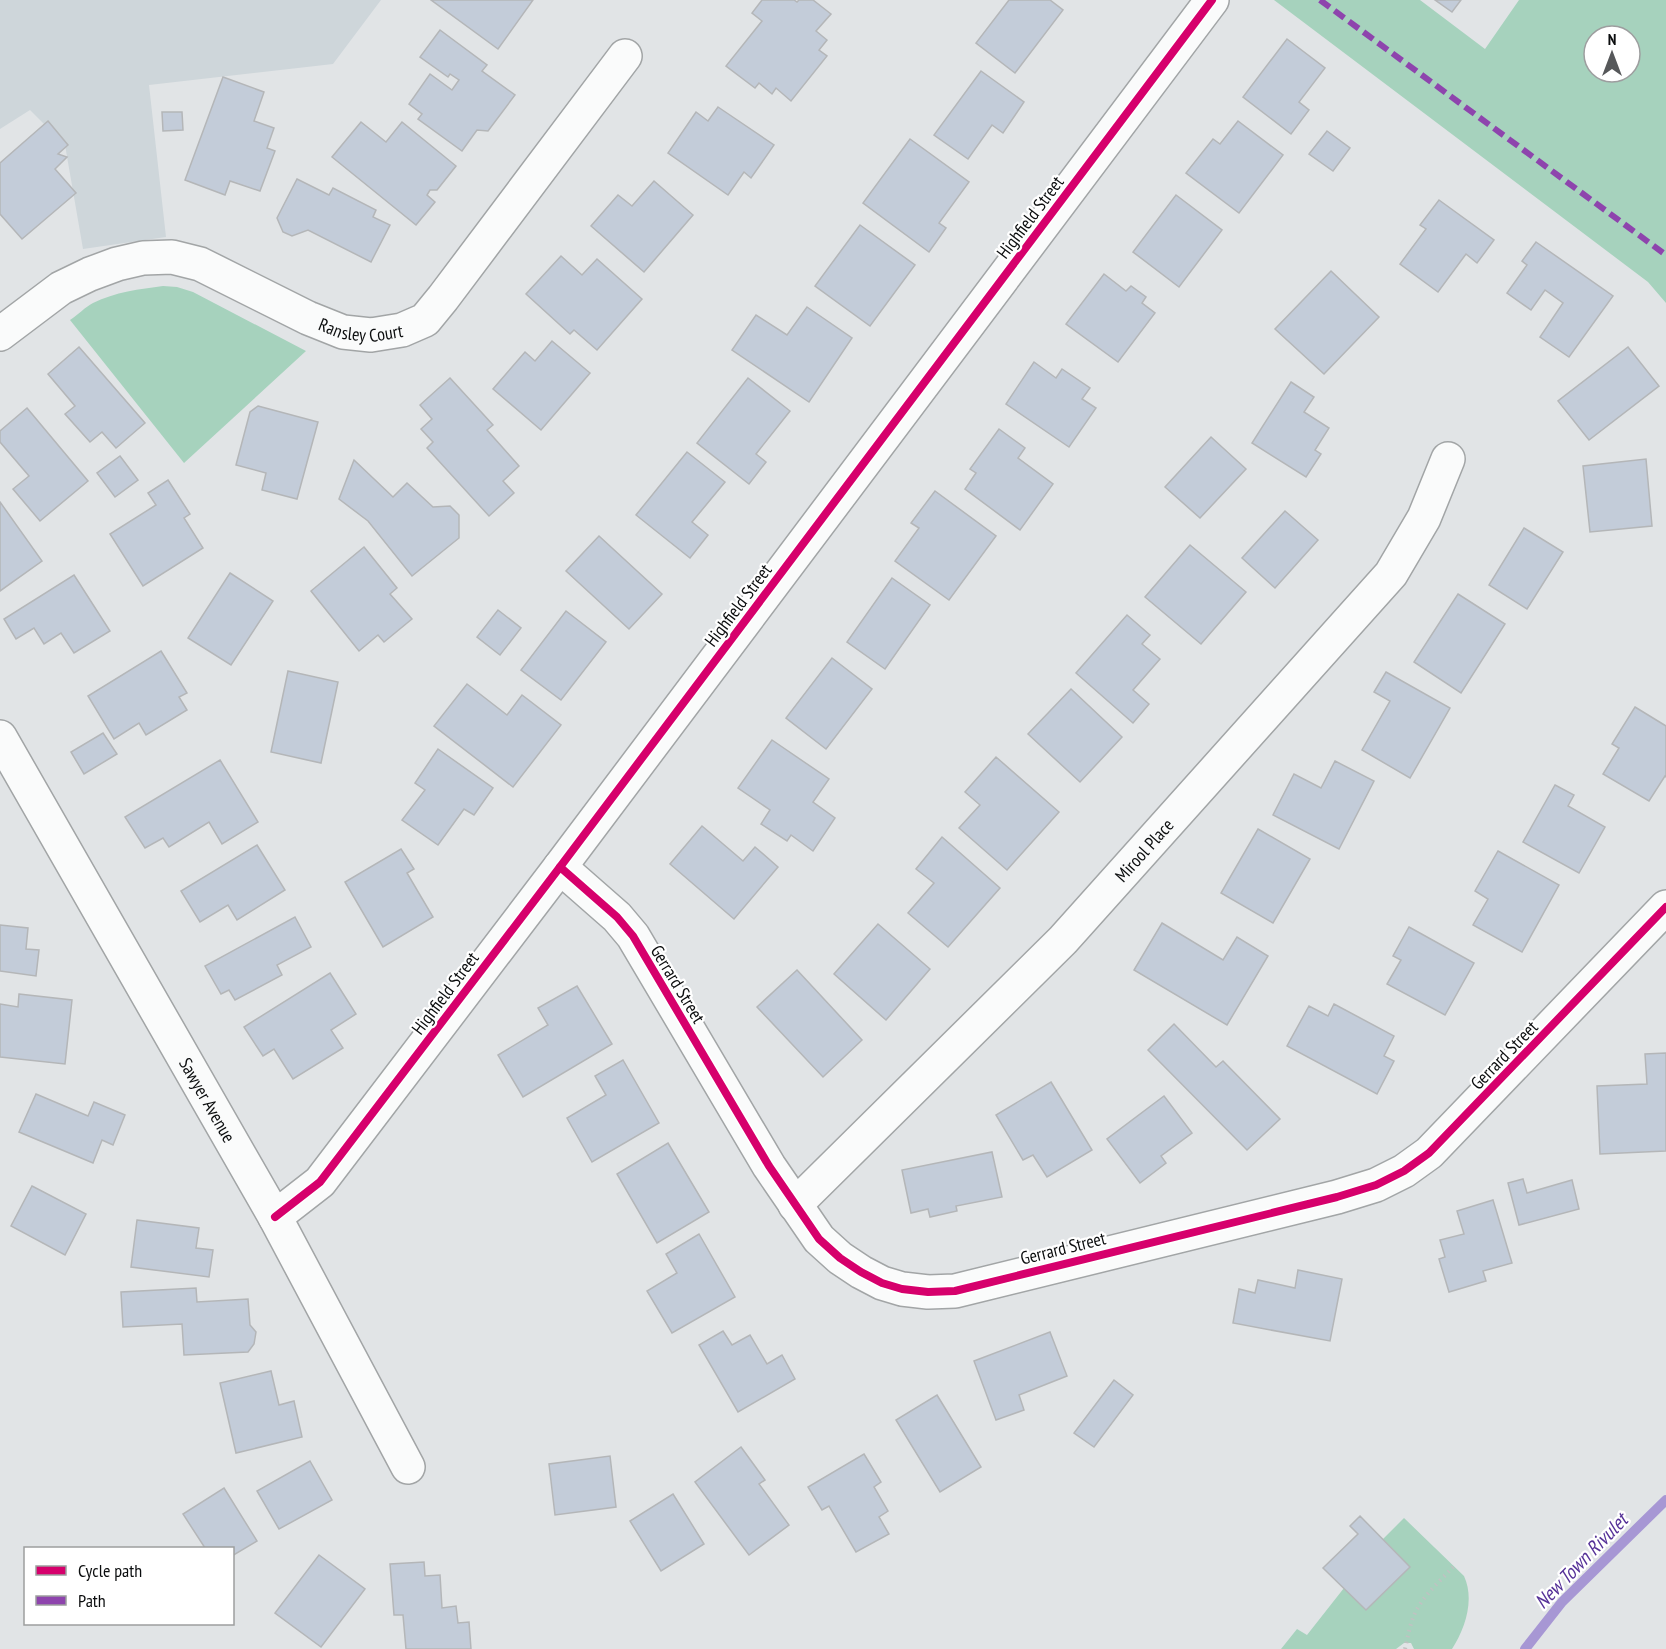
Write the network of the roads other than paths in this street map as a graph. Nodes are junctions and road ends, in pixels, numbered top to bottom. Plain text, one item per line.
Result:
1 (1212, 0) edge
2 (625, 56) dead end
3 (0, 334) edge
4 (1448, 459) dead end
5 (0, 737) edge
6 (561, 867) junction
7 (1666, 907) edge
8 (795, 1205) junction
9 (275, 1217) junction
10 (408, 1467) dead end

1 - 6 street, Highfield Street
2 - 3 street, Ransley Court
4 - 8 street, Mirool Place
5 - 9 street, Sawyer Avenue
6 - 8 street, Gerrard Street
6 - 9 street, Highfield Street
7 - 8 street, Gerrard Street
9 - 10 street, Sawyer Avenue

